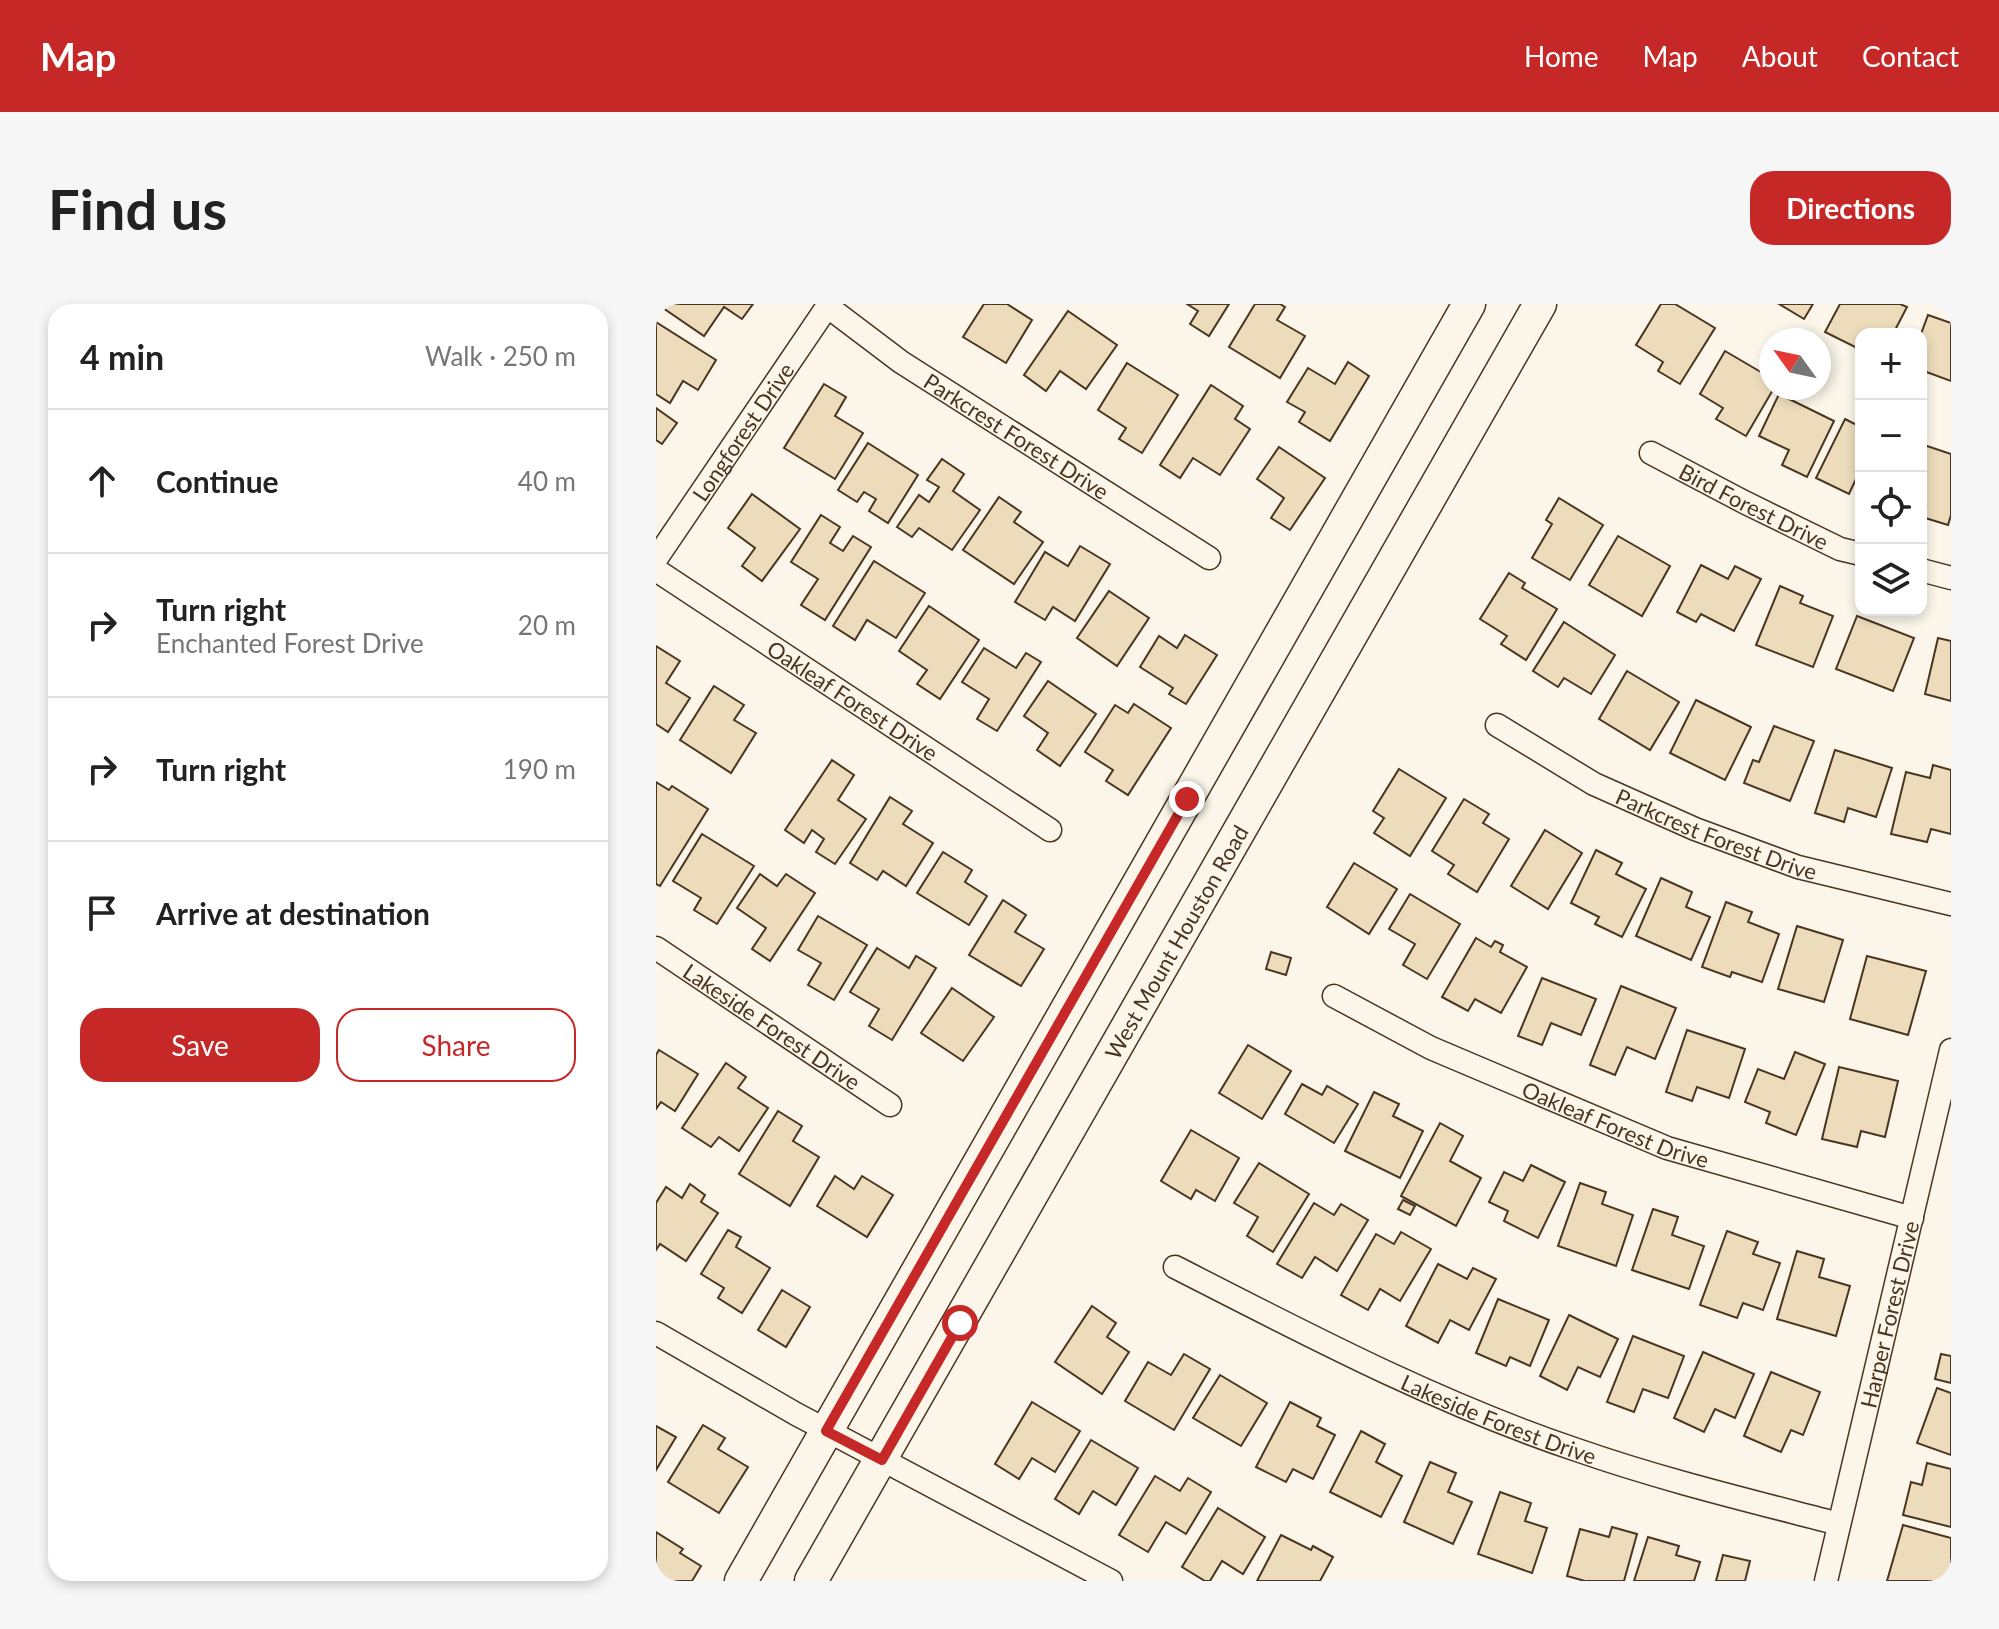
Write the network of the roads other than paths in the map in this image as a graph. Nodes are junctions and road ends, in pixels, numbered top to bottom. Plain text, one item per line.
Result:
1 (1469, 304) edge
2 (1540, 304) edge
3 (828, 305) edge
4 (1651, 453) dead end
5 (1855, 553) edge
6 (1209, 558) dead end
7 (656, 559) edge
8 (656, 570) edge
9 (1927, 572) edge
10 (1951, 578) edge
11 (1497, 725) dead end
12 (1050, 830) dead end
13 (1951, 904) edge
14 (656, 948) edge
15 (1334, 996) dead end
16 (1951, 1050) edge
17 (890, 1105) dead end
18 (1912, 1218) junction
19 (1175, 1267) dead end
20 (656, 1333) edge
21 (826, 1431) junction
22 (882, 1460) junction
23 (1839, 1524) junction
24 (1101, 1579) edge
25 (741, 1581) edge
26 (811, 1581) edge
27 (1826, 1581) edge

1 - 21 main road
2 - 22 main road, West Mount Houston Road
3 - 6 street, Parkcrest Forest Drive
3 - 7 street, Longforest Drive
4 - 5 street, Bird Forest Drive
8 - 12 street, Oakleaf Forest Drive
9 - 10 street
11 - 13 street, Parkcrest Forest Drive
14 - 17 street, Lakeside Forest Drive
15 - 18 street, Oakleaf Forest Drive
16 - 18 street, Harper Forest Drive
18 - 23 street, Harper Forest Drive
19 - 23 street, Lakeside Forest Drive
20 - 21 street
21 - 22 street
21 - 25 main road
22 - 24 street
22 - 26 main road, West Mount Houston Road
23 - 27 street, Harper Forest Drive

